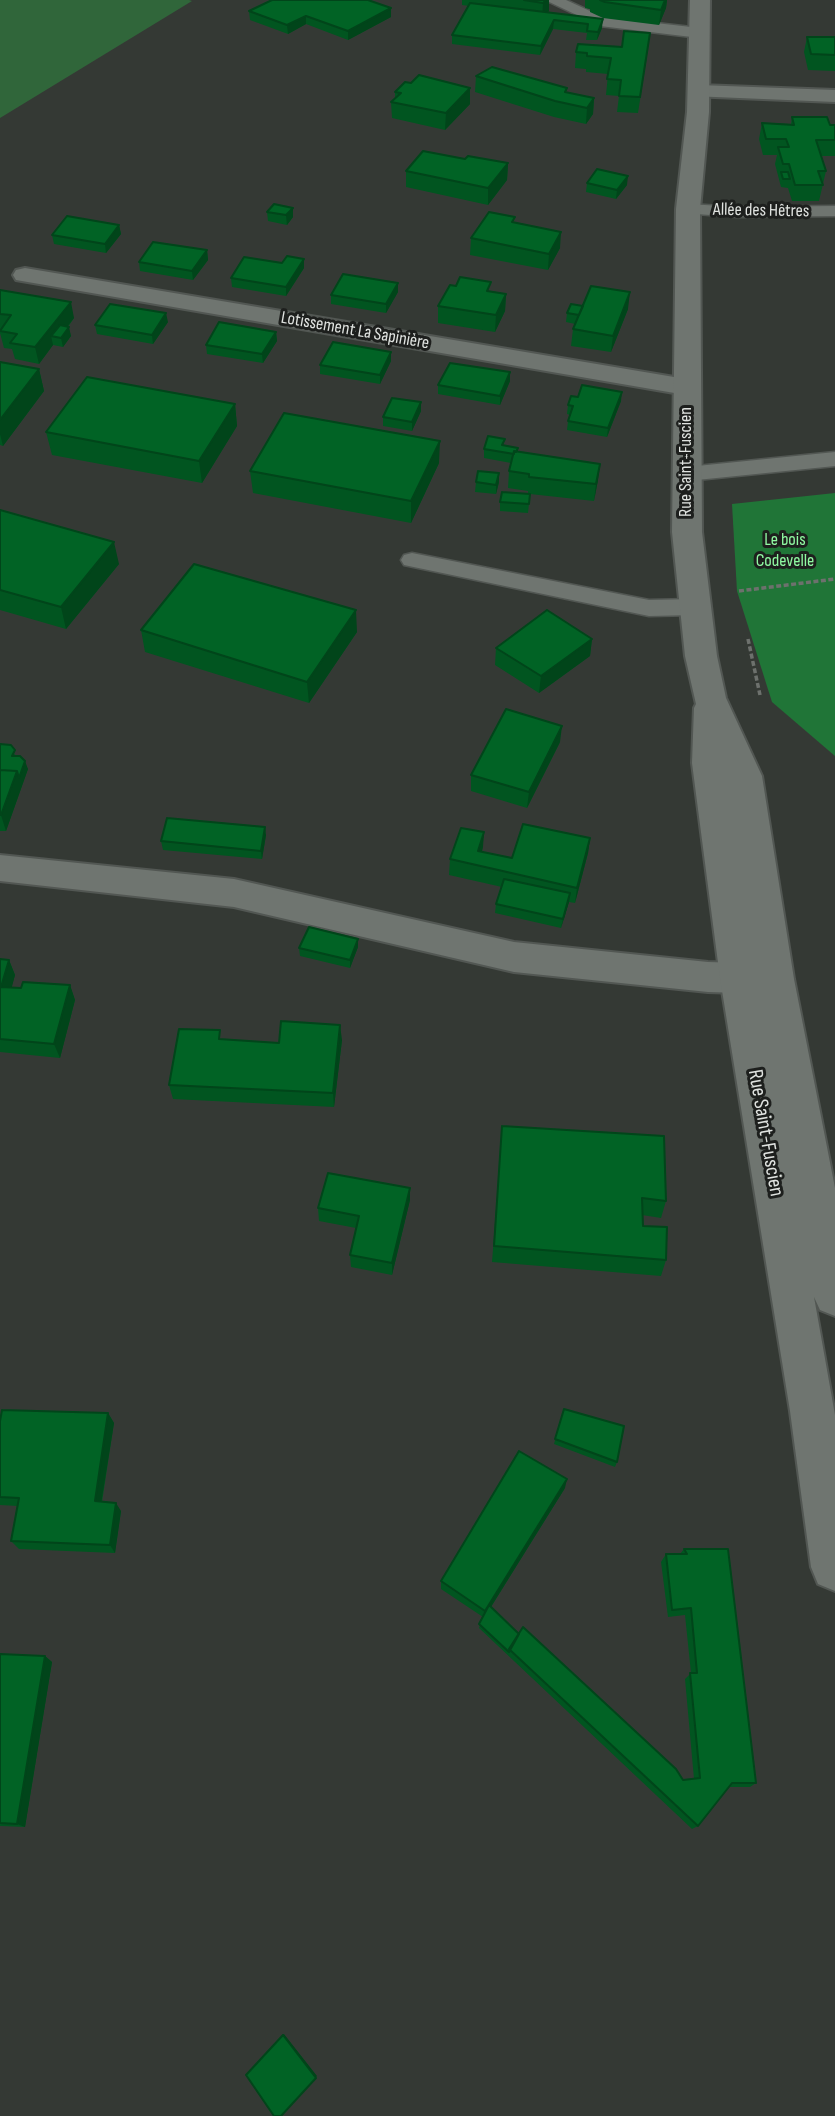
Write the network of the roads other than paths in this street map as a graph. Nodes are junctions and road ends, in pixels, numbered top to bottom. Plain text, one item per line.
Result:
1 (553, 0) edge
2 (700, 0) edge
3 (700, 33) junction
4 (699, 91) junction
5 (835, 96) edge
6 (835, 211) edge
7 (689, 216) junction
8 (835, 223) edge
9 (25, 275) dead end
10 (686, 387) junction
11 (835, 459) edge
12 (687, 474) junction
13 (412, 560) dead end
14 (695, 607) junction
15 (0, 868) edge
16 (757, 978) junction
17 (835, 1296) edge
18 (830, 1493) edge
19 (835, 1567) edge

1 - 3 lane
2 - 3 main road, Rue Saint-Fuscien
3 - 4 main road, Rue Saint-Fuscien
4 - 5 main road
4 - 7 main road, Rue Saint-Fuscien
6 - 7 lane, Allée des Hêtres
7 - 8 lane
7 - 10 main road, Rue Saint-Fuscien
9 - 10 main road, Lotissement La Sapinière
10 - 12 main road, Rue Saint-Fuscien
11 - 12 lane
12 - 14 main road, Rue Saint-Fuscien
13 - 14 lane
14 - 16 main road, Rue Saint-Fuscien
15 - 16 main road
16 - 17 main road, Rue Saint-Fuscien
16 - 18 main road, Rue Saint-Fuscien
18 - 19 main road, Rue Saint-Fuscien

